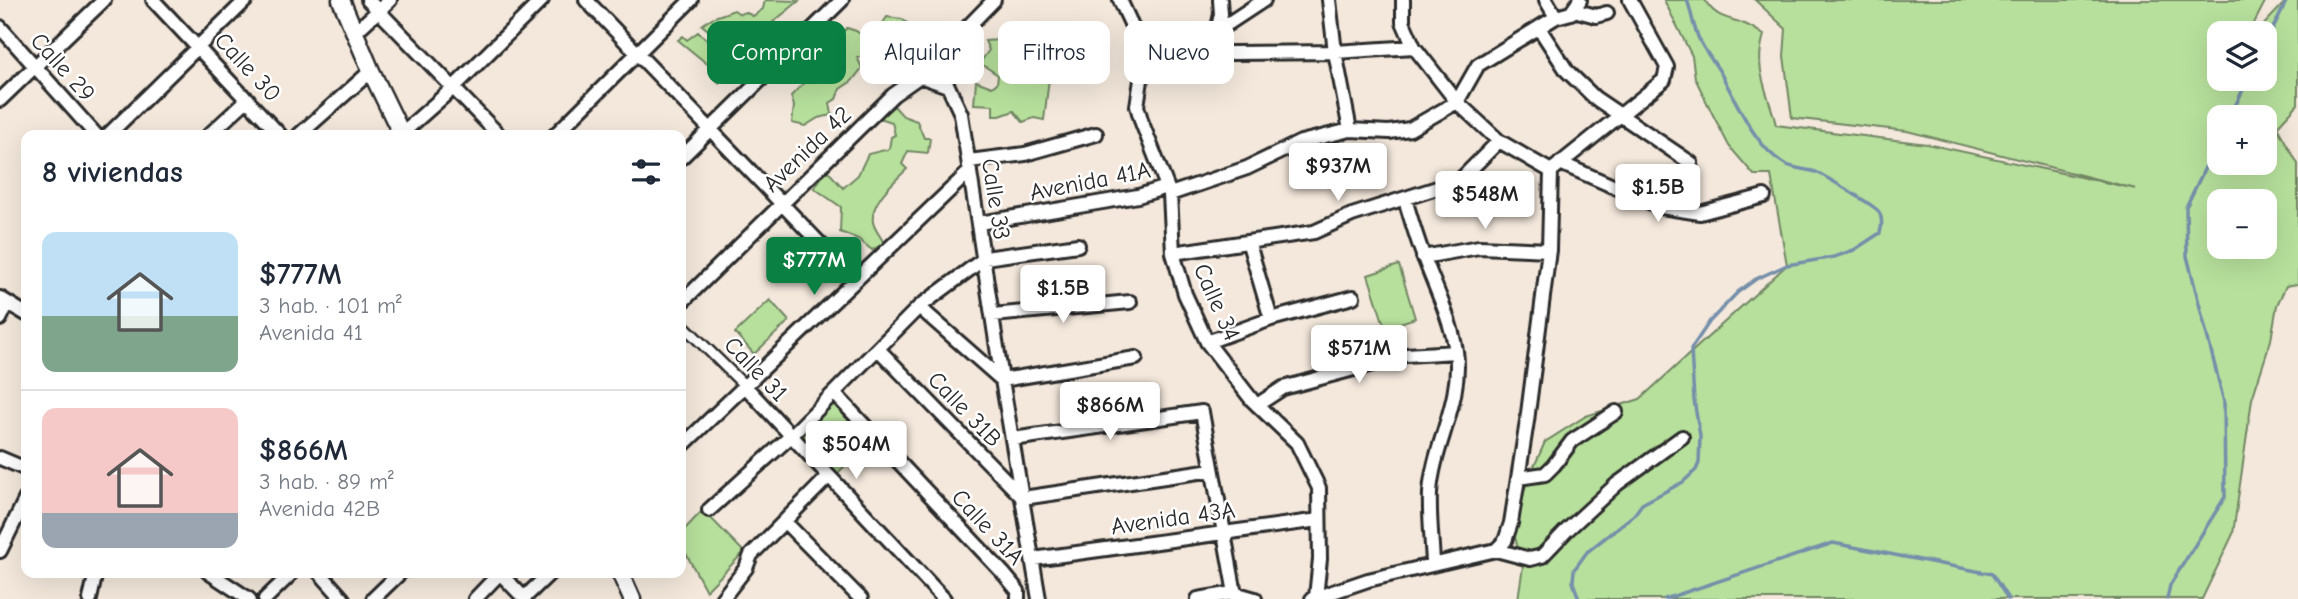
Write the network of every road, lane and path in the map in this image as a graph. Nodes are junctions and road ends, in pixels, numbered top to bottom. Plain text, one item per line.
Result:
1 (104, 0) edge
2 (153, 0) edge
3 (246, 0) edge
4 (341, 0) edge
5 (368, 0) edge
6 (390, 0) edge
7 (542, 0) edge
8 (586, 0) edge
9 (691, 0) edge
10 (842, 0) edge
11 (994, 0) edge
12 (1120, 0) edge
13 (1220, 0) edge
14 (1264, 0) edge
15 (1329, 0) edge
16 (1403, 0) edge
17 (1546, 0) edge
18 (1630, 0) edge
19 (1577, 5) edge
20 (378, 11) junction
21 (1607, 13) dead end
22 (1556, 17) junction
23 (974, 21) edge
24 (1130, 21) edge
25 (1219, 21) edge
26 (1232, 21) edge
27 (0, 27) edge
28 (1539, 28) junction
29 (354, 33) junction
30 (199, 47) junction
31 (1414, 47) junction
32 (1335, 52) junction
33 (1234, 53) edge
34 (638, 54) junction
35 (34, 66) junction
36 (371, 71) junction
37 (909, 84) edge
38 (943, 84) edge
39 (1141, 84) edge
40 (452, 89) junction
41 (248, 99) junction
42 (0, 100) edge
43 (1457, 102) junction
44 (1619, 115) junction
45 (92, 130) edge
46 (113, 130) edge
47 (214, 130) edge
48 (276, 130) edge
49 (305, 130) edge
50 (399, 130) edge
51 (406, 130) edge
52 (494, 130) edge
53 (560, 130) edge
54 (711, 130) junction
55 (1350, 130) junction
56 (1096, 134) dead end
57 (1499, 141) junction
58 (686, 153) edge
59 (1691, 163) dead end
60 (969, 166) junction
61 (1556, 167) junction
62 (1169, 190) junction
63 (1764, 196) dead end
64 (1405, 199) junction
65 (781, 203) junction
66 (979, 223) junction
67 (1249, 244) junction
68 (1078, 245) dead end
69 (1549, 250) junction
70 (1173, 253) junction
71 (1423, 257) junction
72 (985, 258) junction
73 (855, 280) junction
74 (1353, 297) dead end
75 (686, 298) edge
76 (4, 300) edge
77 (1130, 302) dead end
78 (919, 307) junction
79 (21, 311) edge
80 (993, 315) junction
81 (0, 319) edge
82 (1270, 319) junction
83 (686, 328) edge
84 (1206, 342) junction
85 (878, 349) junction
86 (1456, 352) junction
87 (1136, 358) dead end
88 (1002, 380) junction
89 (744, 385) junction
90 (835, 394) junction
91 (1257, 405) junction
92 (1616, 412) dead end
93 (791, 436) junction
94 (1682, 437) dead end
95 (1013, 439) junction
96 (686, 442) edge
97 (0, 458) edge
98 (21, 467) edge
99 (1212, 470) junction
100 (829, 476) junction
101 (1518, 478) junction
102 (1023, 498) junction
103 (21, 508) edge
104 (709, 510) dead end
105 (1319, 520) junction
106 (785, 521) junction
107 (1224, 532) junction
108 (1496, 550) junction
109 (0, 551) edge
110 (1033, 559) junction
111 (1433, 563) junction
112 (95, 578) edge
113 (217, 578) edge
114 (287, 578) edge
115 (324, 578) edge
116 (395, 578) edge
117 (495, 578) edge
118 (505, 578) edge
119 (545, 578) edge
120 (623, 578) edge
121 (1235, 596) edge
122 (1314, 598) edge
123 (90, 599) edge
124 (249, 599) edge
125 (265, 599) edge
126 (343, 599) edge
127 (373, 599) edge
128 (475, 599) edge
129 (524, 599) edge
130 (632, 599) edge
131 (722, 599) edge
132 (861, 599) edge
133 (944, 599) edge
134 (1018, 599) edge
135 (1039, 599) edge
136 (1198, 599) edge
137 (1255, 599) edge

1 - 35 street
2 - 30 street, Calle 30
3 - 30 street
4 - 29 main road
5 - 20 street
6 - 20 street
7 - 40 street
8 - 34 street
9 - 34 street
10 - 54 street
11 - 23 street, Avenida 42
12 - 24 street
13 - 25 street
14 - 26 street
15 - 32 street
16 - 31 street
17 - 22 street
18 - 44 street
19 - 21 street
19 - 22 street
20 - 29 street
20 - 40 street
22 - 28 street
27 - 35 street, Calle 29
28 - 43 street
28 - 44 street
29 - 36 main road
30 - 41 street, Calle 30
30 - 46 street
31 - 32 street
31 - 43 street
32 - 33 street
32 - 55 street
34 - 53 street
34 - 54 street
35 - 42 street
35 - 45 street, Calle 29
36 - 49 street
36 - 50 main road
37 - 65 street, Avenida 42
38 - 60 street, Calle 33
39 - 62 street, Calle 34
40 - 51 street
40 - 52 street
41 - 47 street
41 - 48 street, Calle 30
43 - 55 street, Avenida 41A
43 - 57 street
44 - 59 street
44 - 61 street
54 - 58 street
54 - 65 street
55 - 62 street, Avenida 41A
56 - 60 street
57 - 61 street
57 - 64 street
60 - 66 street, Calle 33
60 - 73 street
61 - 63 street
61 - 69 street
62 - 66 street, Avenida 41A
62 - 70 street, Calle 34
64 - 67 street
64 - 71 street
65 - 73 street
65 - 75 street, Avenida 42
66 - 72 street, Calle 33
67 - 70 street
67 - 82 street
68 - 72 street
69 - 71 street
69 - 101 street
70 - 84 street, Calle 34
71 - 86 street
72 - 78 street
72 - 80 street, Calle 33
73 - 89 street
74 - 82 street
76 - 79 street
76 - 81 street
77 - 80 street
78 - 85 street
78 - 88 street
80 - 88 street, Calle 33
82 - 84 street
83 - 89 street, Calle 31
84 - 91 street, Calle 34
85 - 90 street
85 - 102 street, Calle 31B
86 - 91 street
86 - 111 street
87 - 88 street
88 - 95 street, Calle 33
89 - 93 street, Calle 31
89 - 96 street
90 - 93 street
90 - 134 street, Calle 31A
91 - 105 street, Calle 34
92 - 101 street
93 - 100 street, Calle 31
93 - 104 street
94 - 108 street
95 - 99 street
95 - 102 street, Calle 33
97 - 98 street
99 - 102 street
99 - 107 street
100 - 106 street
100 - 133 street, Calle 31
101 - 108 street
102 - 110 street, Calle 33
103 - 109 street
105 - 107 street, Avenida 43A
105 - 122 street, Calle 34
106 - 131 street
106 - 132 street
107 - 110 street, Avenida 43A
107 - 121 street
108 - 111 street
110 - 135 street, Calle 33
111 - 122 street
112 - 123 street
113 - 124 street
114 - 125 street
115 - 126 street
116 - 127 street
117 - 128 street
118 - 129 street
119 - 129 street
120 - 130 main road
121 - 136 street
121 - 137 street

